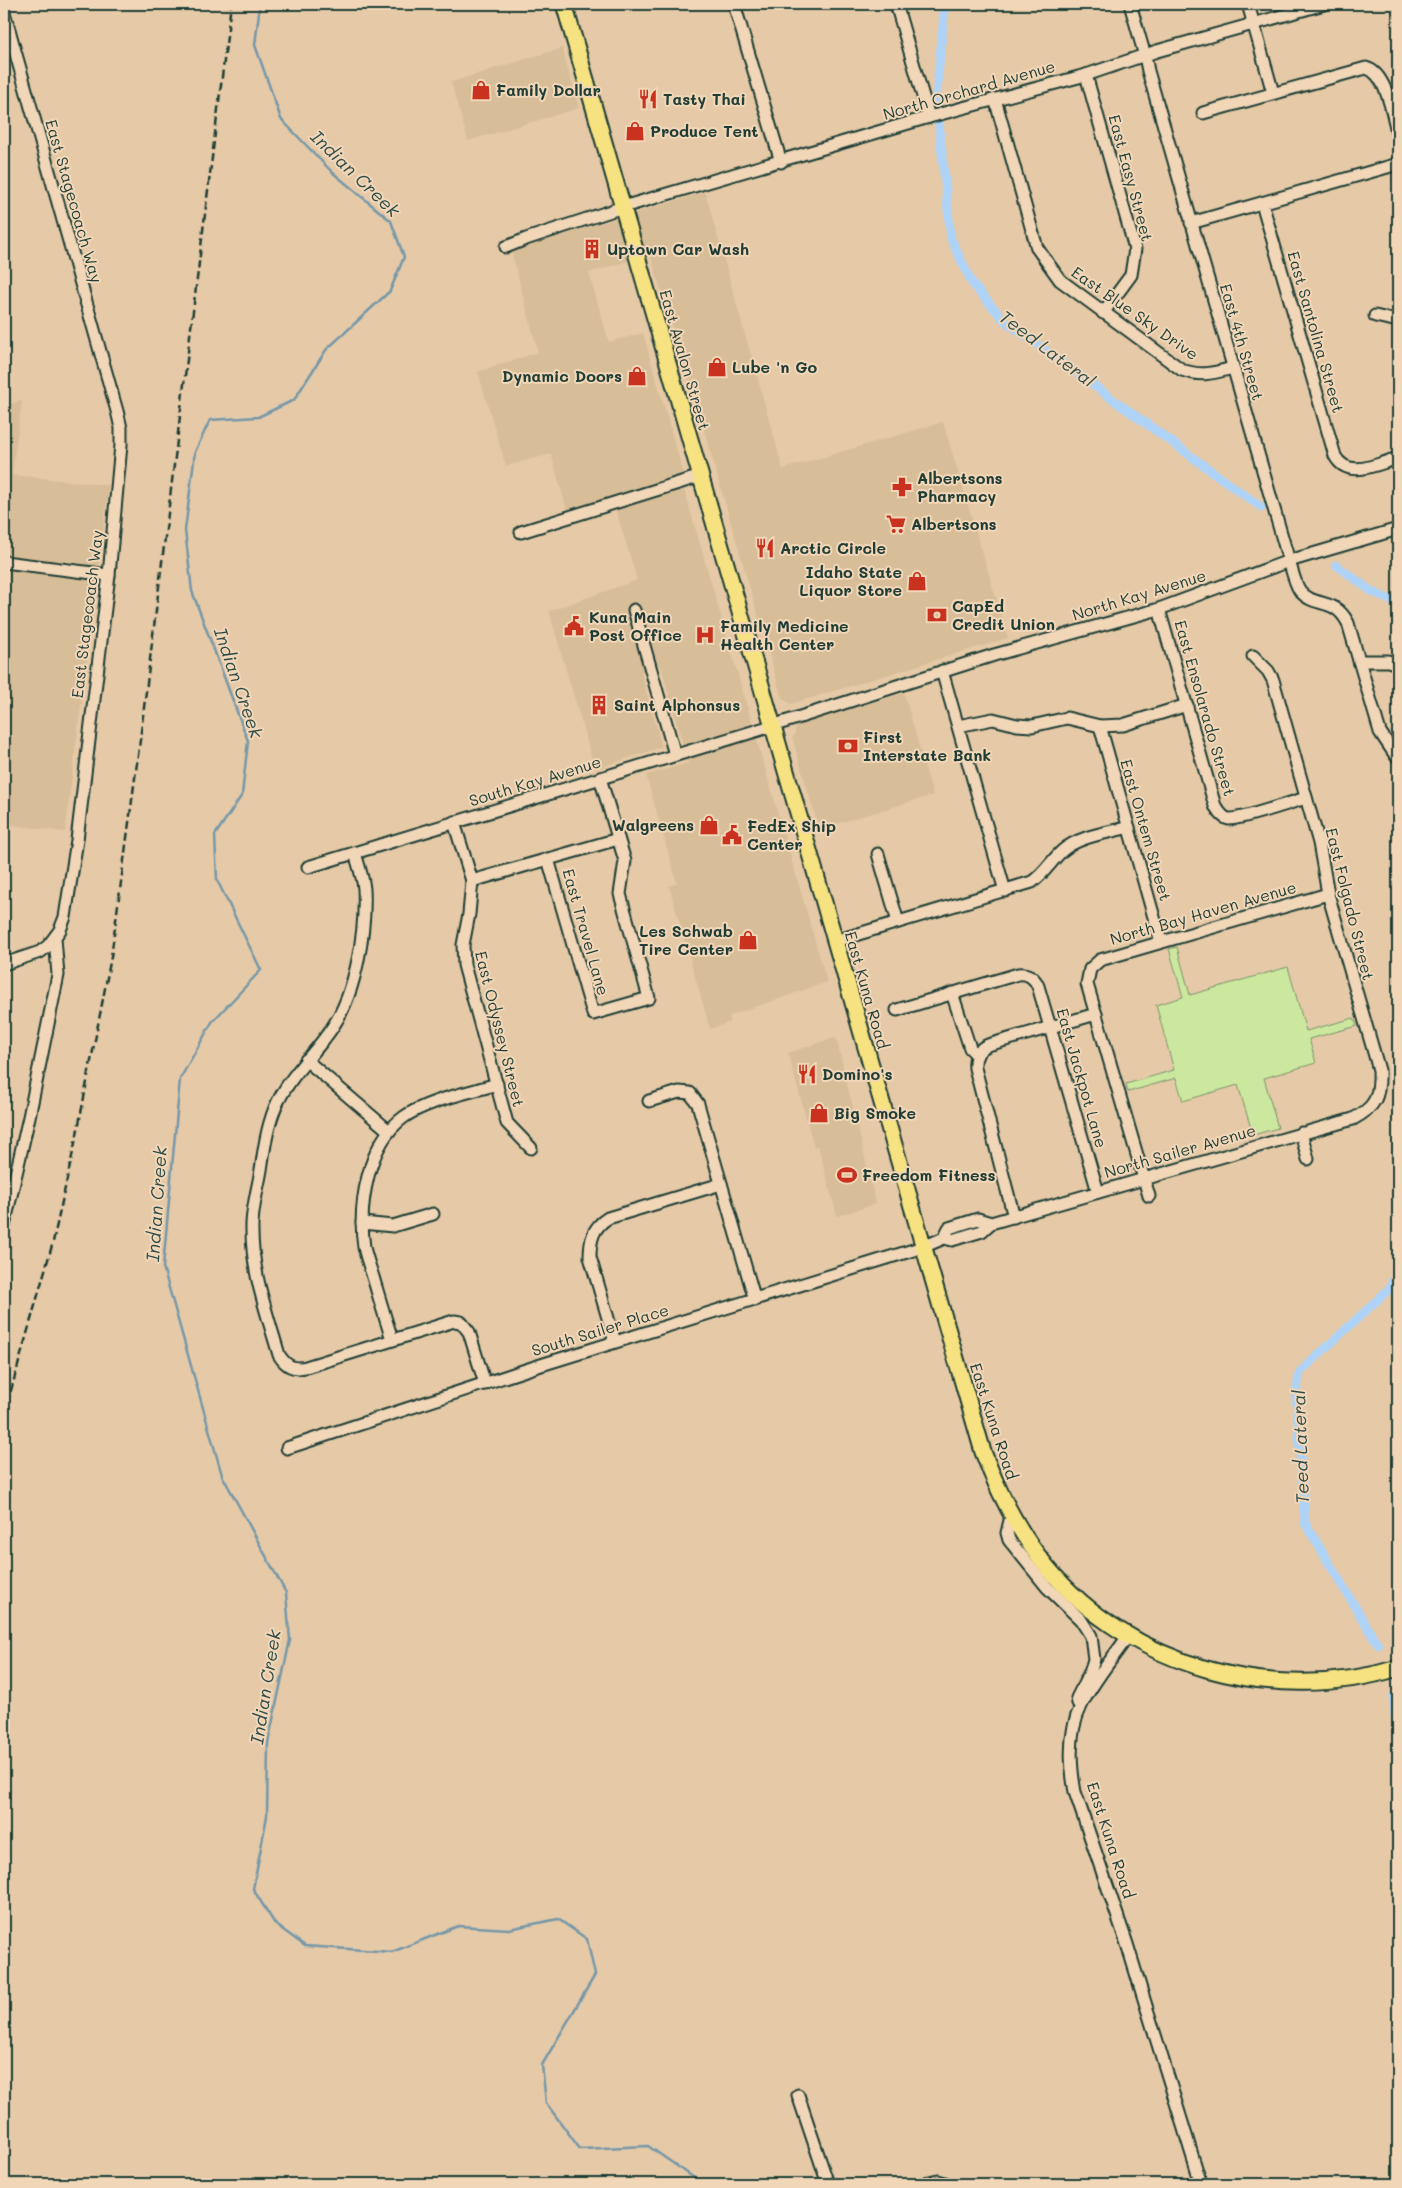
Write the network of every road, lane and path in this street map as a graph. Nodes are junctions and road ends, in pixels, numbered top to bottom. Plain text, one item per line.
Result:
1 (564, 4) edge
2 (734, 4) edge
3 (896, 4) edge
4 (1130, 4) edge
5 (1248, 4) edge
6 (1324, 4) edge
7 (4, 12) edge
8 (1254, 25) junction
9 (1146, 56) junction
10 (1086, 75) junction
11 (1273, 93) junction
12 (995, 99) junction
13 (1203, 114) dead end
14 (934, 116) junction
15 (1398, 136) edge
16 (781, 162) junction
17 (1398, 164) edge
18 (1262, 203) junction
19 (623, 207) junction
20 (1192, 223) junction
21 (506, 247) dead end
22 (1103, 312) junction
23 (1375, 316) dead end
24 (1398, 321) edge
25 (1233, 368) junction
26 (1398, 458) edge
27 (701, 476) junction
28 (1398, 529) edge
29 (521, 532) dead end
30 (1289, 561) junction
31 (4, 562) edge
32 (109, 575) junction
33 (1159, 609) junction
34 (634, 610) dead end
35 (1253, 656) dead end
36 (1359, 661) junction
37 (1398, 664) edge
38 (942, 671) junction
39 (1186, 705) junction
40 (772, 726) junction
41 (958, 726) junction
42 (1100, 726) junction
43 (675, 755) junction
44 (1396, 756) dead end
45 (600, 778) junction
46 (1306, 798) junction
47 (454, 822) junction
48 (1128, 827) junction
49 (618, 839) junction
50 (355, 853) junction
51 (878, 854) dead end
52 (548, 859) junction
53 (308, 867) dead end
54 (472, 881) junction
55 (1005, 891) junction
56 (1328, 894) junction
57 (898, 922) junction
58 (55, 938) junction
59 (834, 940) junction
60 (1161, 942) junction
61 (4, 964) edge
62 (952, 993) junction
63 (897, 1010) dead end
64 (1096, 1014) junction
65 (1050, 1027) junction
66 (977, 1055) junction
67 (306, 1060) junction
68 (497, 1084) junction
69 (649, 1101) dead end
70 (1374, 1104) joint
71 (389, 1131) junction
72 (1301, 1134) junction
73 (531, 1148) dead end
74 (1308, 1159) dead end
75 (1144, 1179) junction
76 (721, 1184) junction
77 (1098, 1192) junction
78 (1149, 1196) dead end
79 (433, 1214) dead end
80 (1014, 1217) junction
81 (362, 1223) junction
82 (4, 1226) edge
83 (923, 1246) junction
84 (755, 1300) junction
85 (392, 1339) junction
86 (615, 1342) junction
87 (485, 1384) junction
88 (287, 1448) dead end
89 (1011, 1516) junction
90 (1128, 1636) junction
91 (1398, 1668) edge
92 (1080, 1708) junction
93 (798, 2095) dead end
94 (828, 2184) edge
95 (924, 2184) edge
96 (948, 2184) edge
97 (1201, 2184) edge

1 - 19 main road, East Avalon Street
2 - 16 street
3 - 14 street
4 - 9 street, East 4th Street
5 - 8 street
6 - 8 street, North Orchard Avenue
7 - 32 street, East Stagecoach Way
8 - 9 street, North Orchard Avenue
8 - 11 street
9 - 10 street, North Orchard Avenue
9 - 20 street, East 4th Street
10 - 12 street, North Orchard Avenue
10 - 22 street, East Easy Street
11 - 13 street
11 - 15 street
12 - 14 street, North Orchard Avenue
12 - 22 street, East Blue Sky Drive
14 - 16 street, North Orchard Avenue
16 - 19 street, North Orchard Avenue
17 - 18 street
18 - 20 street
18 - 26 street, East Santolina Street
19 - 21 street, North Orchard Avenue
19 - 27 main road, East Avalon Street
20 - 25 street, East 4th Street
22 - 25 street, East Blue Sky Drive
23 - 24 street
25 - 30 street, East 4th Street
27 - 29 street
27 - 40 main road, East Avalon Street
28 - 30 street, North Kay Avenue
30 - 33 street, North Kay Avenue
30 - 36 street, East 4th Street
31 - 32 street
32 - 58 street, East Stagecoach Way
33 - 38 street, North Kay Avenue
33 - 39 street, East Ensolarado Street
34 - 43 street
35 - 46 street, East Folgado Street
36 - 37 street
36 - 44 street, East 4th Street
38 - 40 street, North Kay Avenue
38 - 41 street
39 - 42 street
39 - 46 street, East Ensolarado Street
40 - 43 street, South Kay Avenue
40 - 59 main road, East Kuna Road
41 - 42 street
41 - 55 street
42 - 48 street, East Ontem Street
43 - 45 street, South Kay Avenue
45 - 47 street, South Kay Avenue
45 - 49 street
46 - 56 street, East Folgado Street
47 - 50 street, South Kay Avenue
47 - 54 street, East Odyssey Street
48 - 55 street
48 - 60 street, East Ontem Street
49 - 52 street
49 - 52 street, East Travel Lane
50 - 53 street, South Kay Avenue
50 - 67 street
51 - 57 street
52 - 54 street
54 - 68 street, East Odyssey Street
55 - 57 street
56 - 60 street, North Bay Haven Avenue
56 - 70 street, East Folgado Street
57 - 59 street
58 - 61 street
58 - 82 street, East Stagecoach Way
59 - 83 main road, East Kuna Road
60 - 64 street, North Bay Haven Avenue
62 - 63 street
62 - 65 street, East Jackpot Lane
62 - 66 street
64 - 65 street
64 - 75 street
65 - 66 street
65 - 77 street, East Jackpot Lane
66 - 80 street
67 - 71 street
67 - 85 street
68 - 71 street
68 - 73 street, East Odyssey Street
69 - 76 street
70 - 72 street, North Sailer Avenue
71 - 81 street
72 - 74 street
72 - 75 street, North Sailer Avenue
75 - 77 street, North Sailer Avenue
75 - 78 street
76 - 84 street
76 - 86 street
77 - 80 street, North Sailer Avenue
79 - 81 street
80 - 83 street, North Sailer Avenue
81 - 85 street
83 - 84 street, South Sailer Place
83 - 89 main road, East Kuna Road
84 - 86 street, South Sailer Place
85 - 87 street
86 - 87 street, South Sailer Place
87 - 88 street, South Sailer Place
89 - 90 main road, East Kuna Road
89 - 92 street
90 - 91 main road
90 - 92 street, East Kuna Road
92 - 97 street, East Kuna Road
93 - 94 street
95 - 96 street

